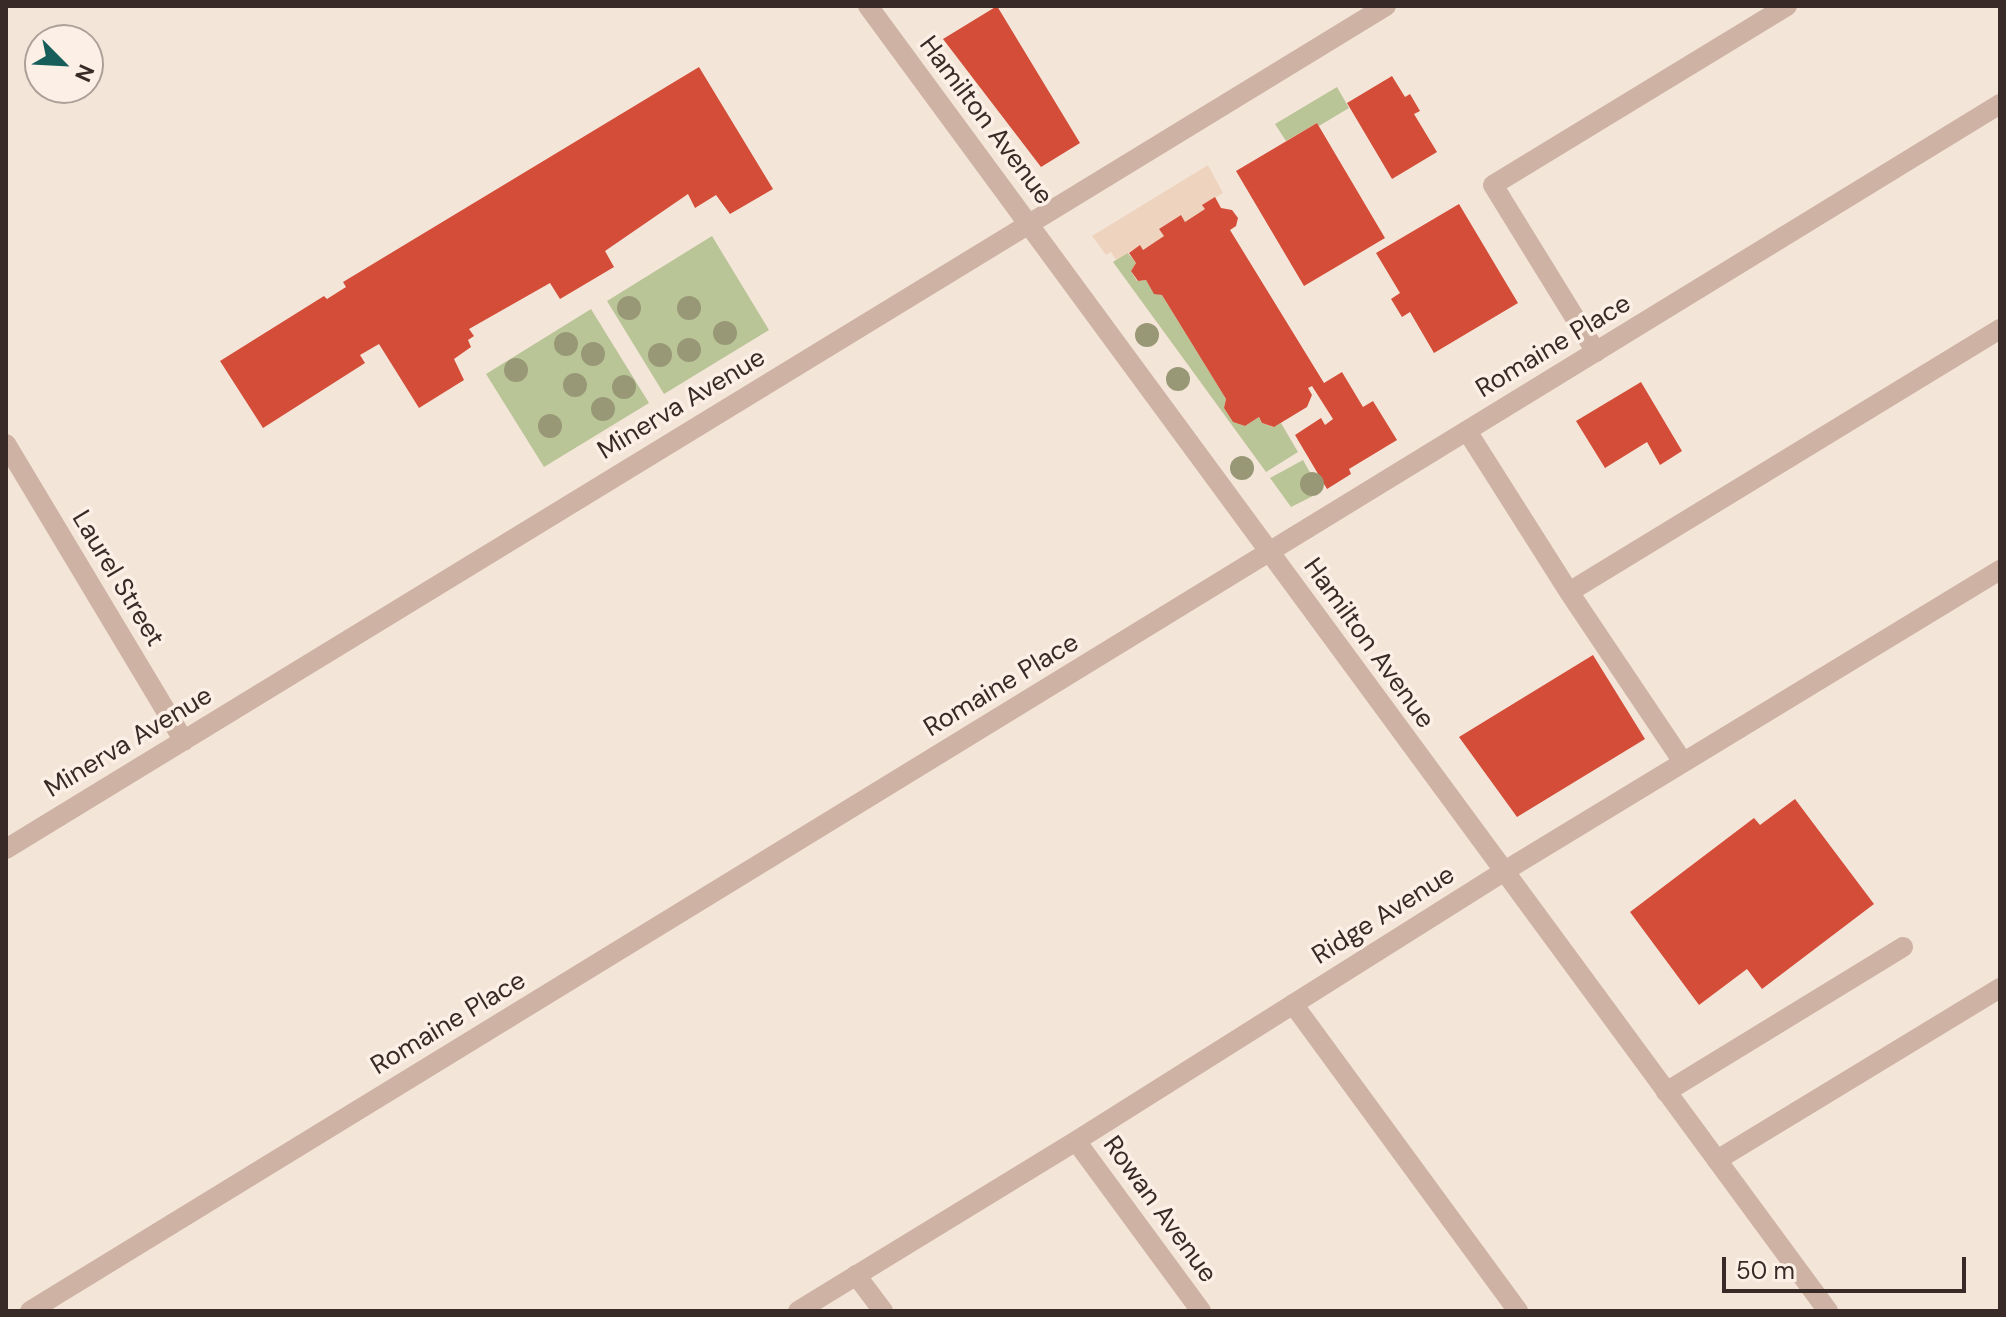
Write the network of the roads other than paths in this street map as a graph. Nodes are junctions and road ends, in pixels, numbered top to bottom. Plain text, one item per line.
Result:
1 (868, 6) edge
2 (1386, 6) edge
3 (1787, 6) edge
4 (2000, 104) edge
5 (1029, 223) junction
6 (2000, 329) edge
7 (1596, 352) junction
8 (1467, 431) junction
9 (6, 444) edge
10 (1269, 552) junction
11 (2000, 570) edge
12 (1569, 592) junction
13 (184, 741) junction
14 (1683, 762) junction
15 (6, 849) edge
16 (1503, 872) junction
17 (1903, 947) dead end
18 (2000, 988) edge
19 (1293, 1004) junction
20 (1666, 1092) junction
21 (1076, 1141) junction
22 (1717, 1160) junction
23 (856, 1275) junction
24 (30, 1311) edge
25 (798, 1311) edge
26 (883, 1311) edge
27 (1201, 1311) edge
28 (1518, 1311) edge
29 (1828, 1311) edge

1 - 5 street, Hamilton Avenue
2 - 5 street, Minerva Avenue
3 - 7 street
4 - 7 street, Romaine Place
5 - 10 street, Hamilton Avenue
5 - 13 street, Minerva Avenue
6 - 12 street
7 - 8 street, Romaine Place
8 - 10 street, Romaine Place
8 - 12 street
9 - 13 street, Laurel Street
10 - 16 street, Hamilton Avenue
10 - 24 street, Romaine Place
11 - 14 street, Ridge Avenue
12 - 14 street
13 - 15 street, Minerva Avenue
14 - 16 street, Ridge Avenue
16 - 19 street, Ridge Avenue
16 - 20 street, Hamilton Avenue
17 - 20 street
18 - 22 street
19 - 21 street, Ridge Avenue
19 - 28 street
20 - 22 street, Hamilton Avenue
21 - 23 street, Ridge Avenue
21 - 27 street, Rowan Avenue
22 - 29 street, Hamilton Avenue
23 - 25 street, Ridge Avenue
23 - 26 street

